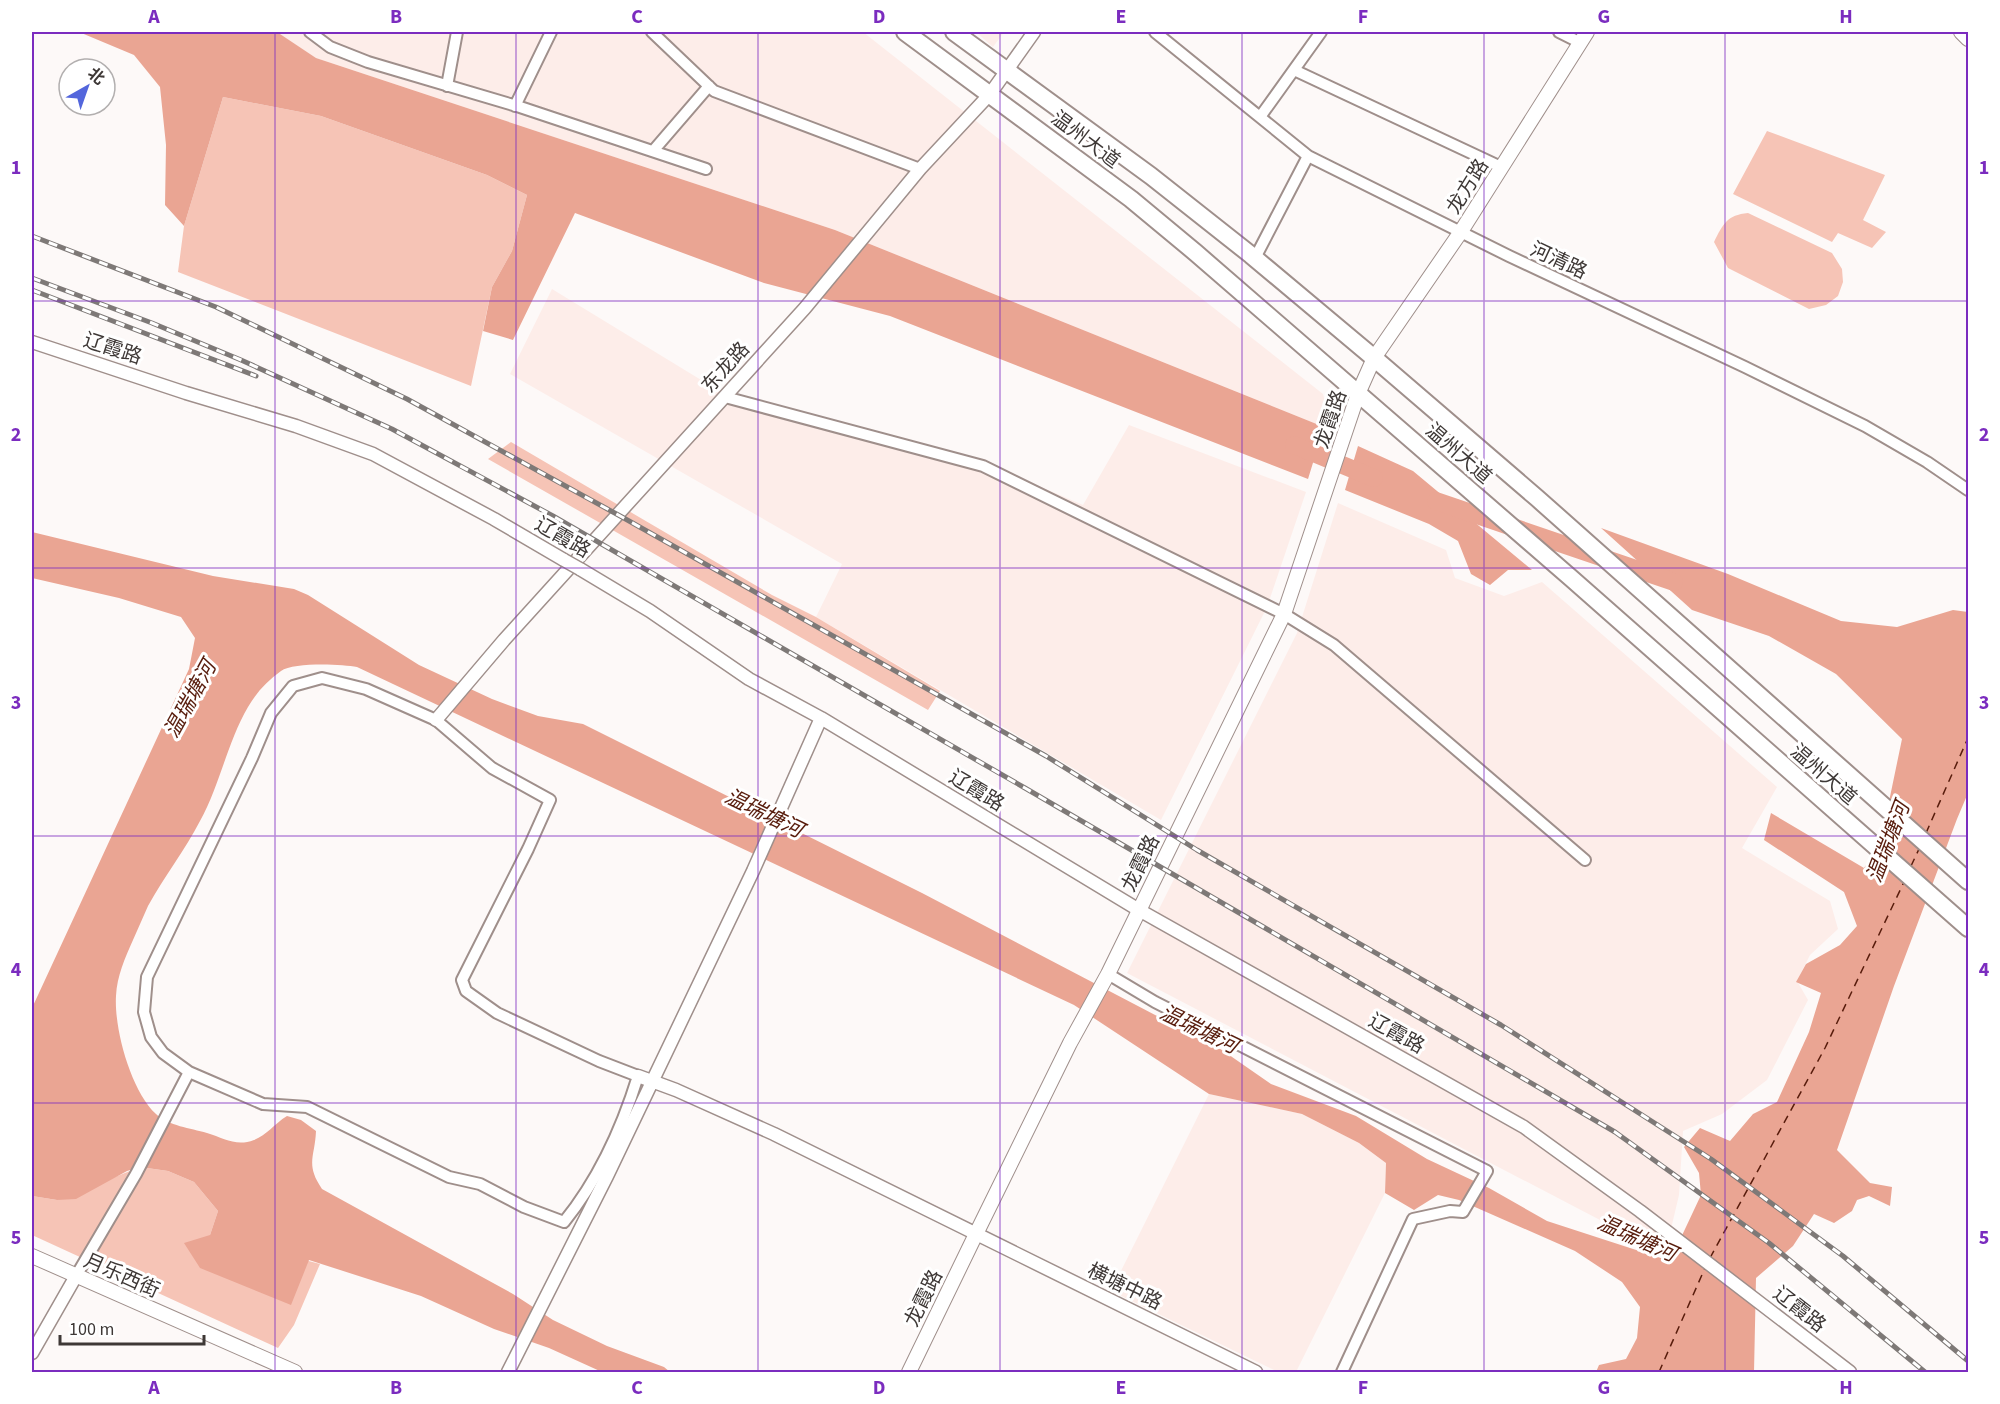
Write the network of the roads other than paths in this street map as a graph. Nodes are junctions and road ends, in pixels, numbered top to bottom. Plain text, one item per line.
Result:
1 (310, 32) edge
2 (457, 32) edge
3 (551, 32) edge
4 (652, 32) edge
5 (905, 32) edge
6 (954, 32) edge
7 (1034, 32) edge
8 (1155, 32) edge
9 (1321, 32) edge
10 (1558, 32) edge
11 (1961, 32) edge
12 (1583, 37) edge
13 (1968, 39) edge
14 (1294, 70) junction
15 (1006, 71) junction
16 (447, 86) junction
17 (709, 86) junction
18 (990, 94) junction
19 (515, 106) junction
20 (1260, 117) junction
21 (653, 151) junction
22 (1308, 156) junction
23 (1501, 167) junction
24 (706, 169) dead end
25 (920, 169) junction
26 (1460, 233) junction
27 (1255, 258) junction
28 (32, 342) edge
29 (1374, 357) junction
30 (1358, 394) junction
31 (725, 397) junction
32 (1968, 490) edge
33 (1284, 614) junction
34 (438, 718) junction
35 (822, 718) junction
36 (1585, 860) dead end
37 (1968, 881) edge
38 (1139, 910) junction
39 (1968, 928) edge
40 (1108, 974) junction
41 (189, 1072) junction
42 (638, 1076) junction
43 (652, 1082) junction
44 (976, 1234) junction
45 (32, 1256) edge
46 (76, 1276) junction
47 (32, 1353) edge
48 (295, 1372) edge
49 (508, 1372) edge
50 (909, 1372) edge
51 (1256, 1372) edge
52 (1342, 1372) edge
53 (1850, 1372) edge

1 - 16 street
2 - 16 street
3 - 19 street
4 - 17 street
5 - 18 main road, 温州大道
6 - 15 main road, 温州大道
7 - 15 street, 东龙路
8 - 20 street, 河清路
9 - 14 street
10 - 12 street
11 - 13 main road
12 - 23 main road, 龙方路
14 - 20 street
14 - 23 street
15 - 18 street, 东龙路
15 - 27 main road, 温州大道
16 - 19 street
17 - 21 street
17 - 25 street
18 - 25 street, 东龙路
18 - 30 main road, 温州大道
19 - 21 street
20 - 22 street, 河清路
21 - 24 street
22 - 26 street, 河清路
22 - 27 street
23 - 26 main road, 龙方路
25 - 31 street, 东龙路
26 - 29 main road, 龙方路
26 - 32 street, 河清路
27 - 29 main road, 温州大道
28 - 35 street, 辽霞路, bridge
29 - 30 main road, 龙霞路
29 - 37 main road, 温州大道
30 - 33 main road, 龙霞路
30 - 39 main road, 温州大道
31 - 33 street
31 - 34 street, 东龙路
33 - 36 street
33 - 38 main road, 龙霞路
34 - 41 street
34 - 42 street
35 - 38 street, 辽霞路
35 - 43 street
38 - 40 main road, 龙霞路
38 - 53 street, 辽霞路
40 - 44 main road, 龙霞路
40 - 52 street
41 - 42 street
41 - 46 street
42 - 43 street, 横塘中路
43 - 44 street, 横塘中路
43 - 49 street
44 - 50 main road, 龙霞路
44 - 51 street, 横塘中路
45 - 46 main road, 月乐西街
46 - 47 street
46 - 48 main road, 月乐西街

